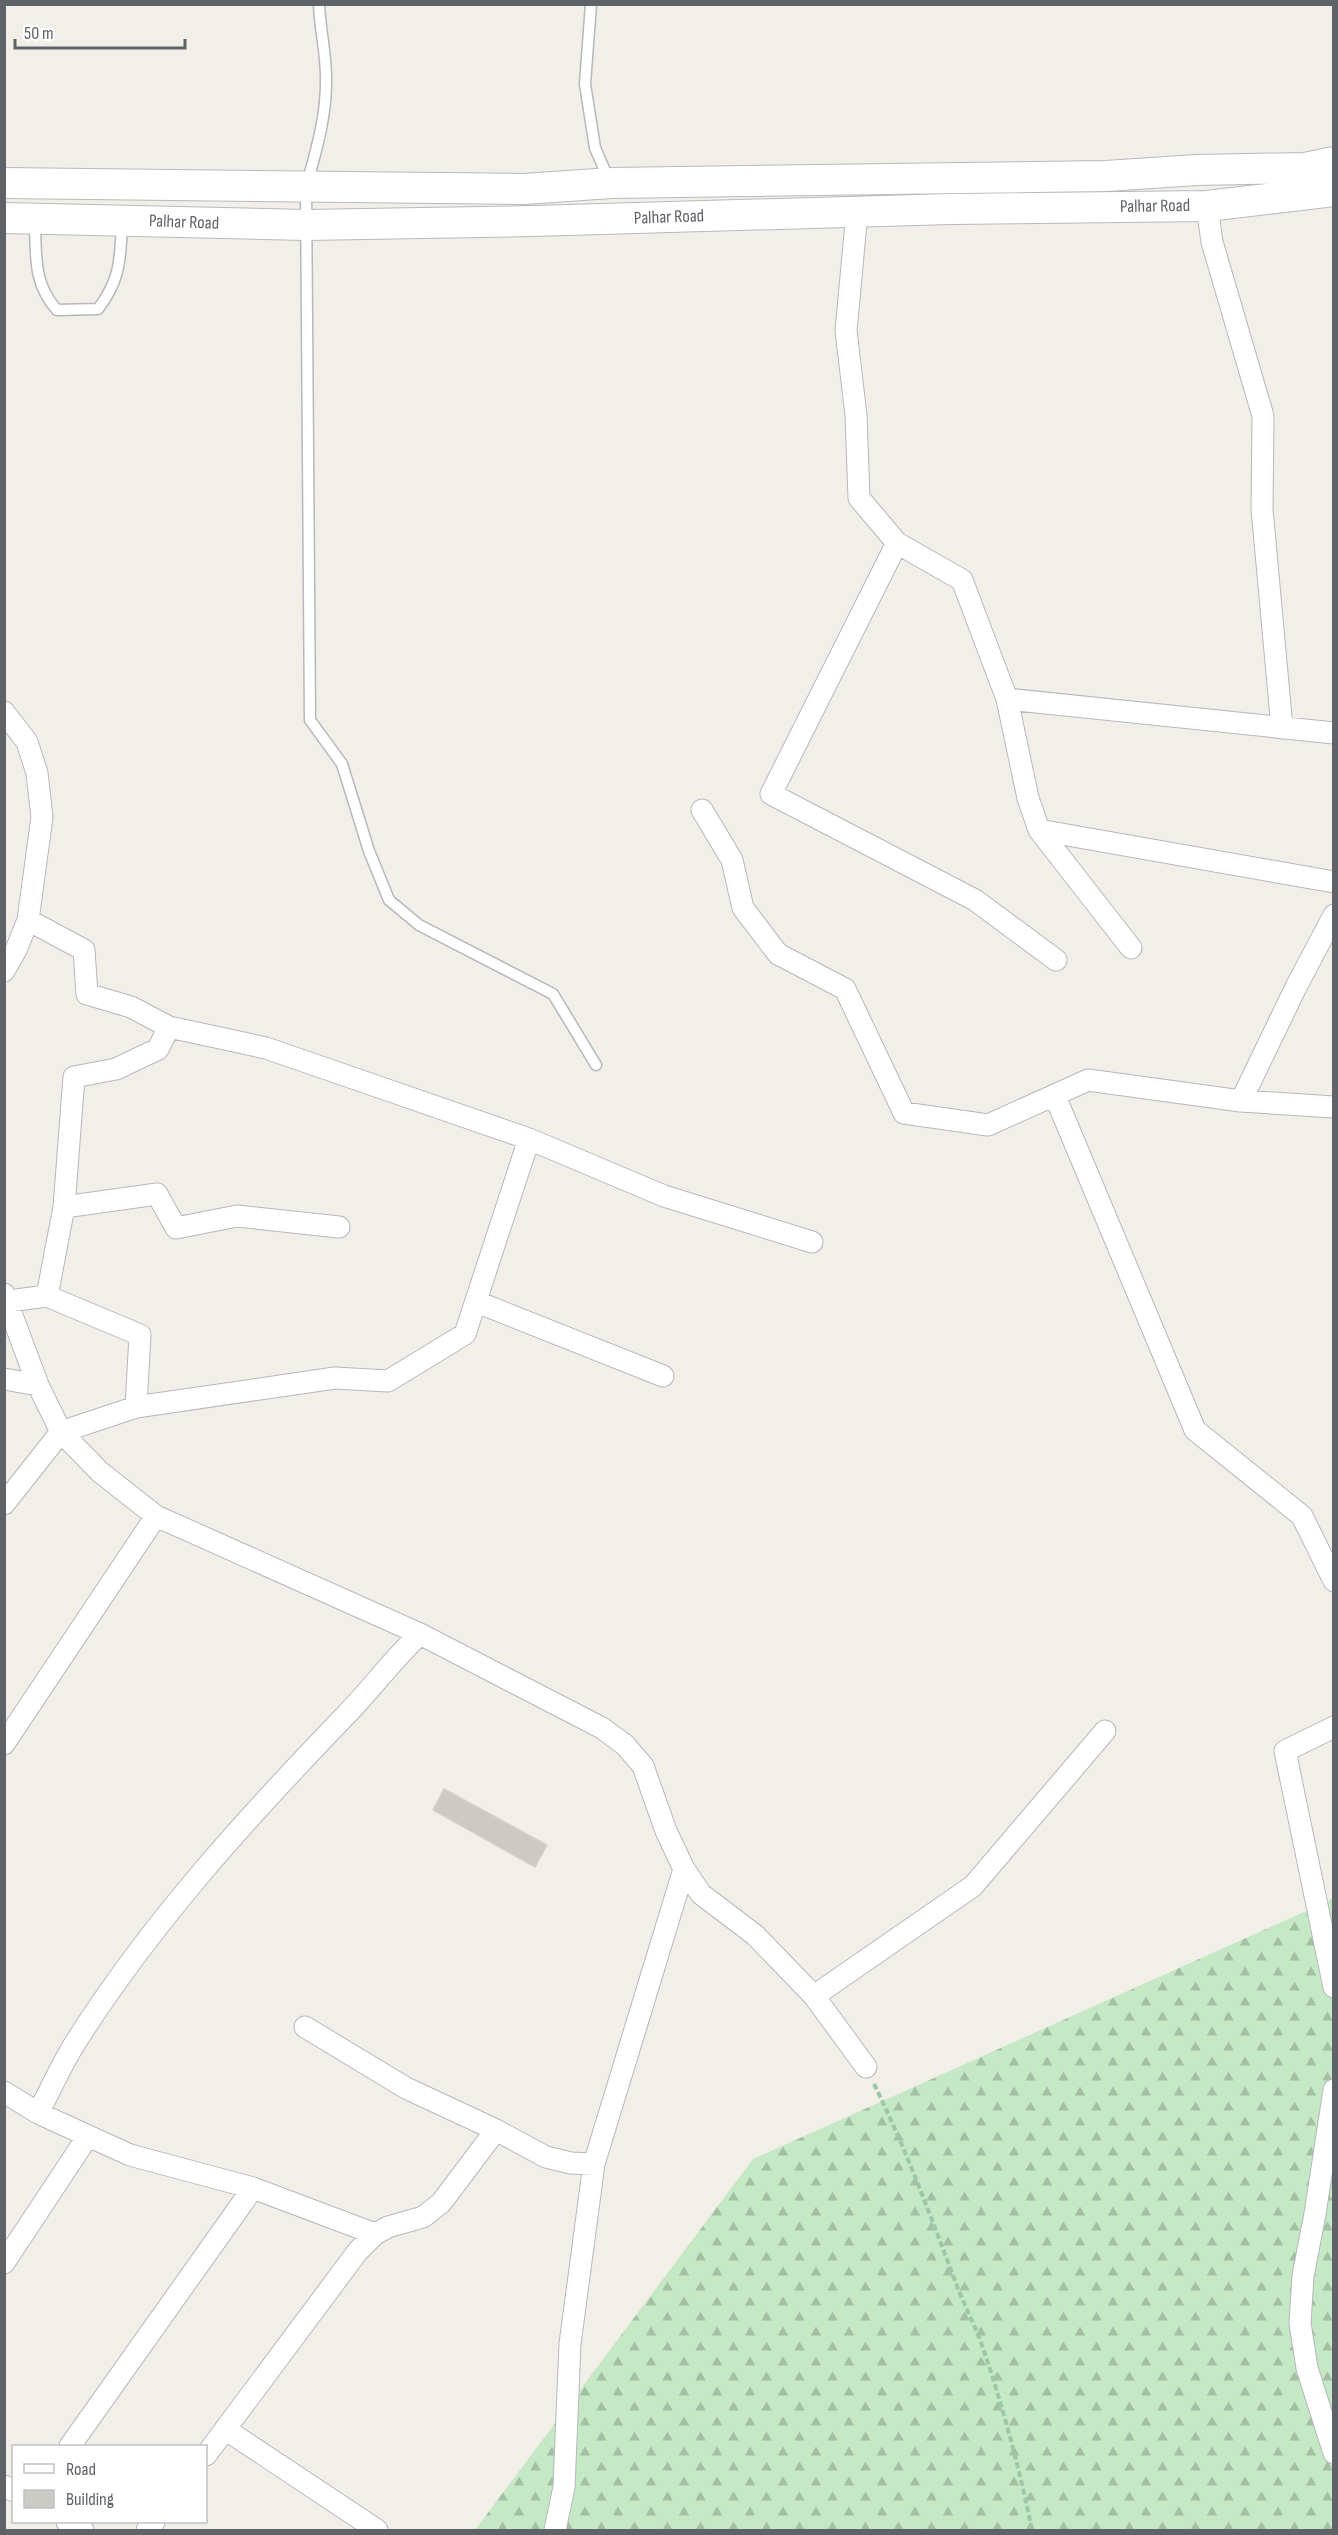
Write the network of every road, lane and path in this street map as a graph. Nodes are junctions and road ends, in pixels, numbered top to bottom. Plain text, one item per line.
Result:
1 (319, 4) edge
2 (591, 4) edge
3 (1334, 162) edge
4 (4, 183) edge
5 (610, 183) junction
6 (306, 188) junction
7 (1334, 191) edge
8 (1207, 206) junction
9 (857, 212) junction
10 (4, 218) edge
11 (35, 218) junction
12 (122, 220) junction
13 (306, 225) junction
14 (897, 543) junction
15 (1007, 699) junction
16 (4, 712) edge
17 (1282, 728) junction
18 (1334, 733) edge
19 (702, 810) dead end
20 (1039, 830) junction
21 (1334, 882) edge
22 (1334, 915) edge
23 (28, 920) junction
24 (1131, 948) dead end
25 (1056, 960) dead end
26 (4, 971) edge
27 (169, 1027) junction
28 (596, 1065) dead end
29 (1055, 1096) junction
30 (1241, 1101) junction
31 (1334, 1107) edge
32 (529, 1139) junction
33 (64, 1207) junction
34 (339, 1227) dead end
35 (812, 1242) dead end
36 (47, 1296) junction
37 (7, 1297) edge
38 (477, 1302) junction
39 (663, 1376) dead end
40 (4, 1379) edge
41 (38, 1385) junction
42 (136, 1407) junction
43 (61, 1432) junction
44 (4, 1504) edge
45 (156, 1516) junction
46 (1334, 1581) edge
47 (420, 1634) junction
48 (1334, 1727) edge
49 (1105, 1731) dead end
50 (4, 1744) edge
51 (684, 1869) junction
52 (1334, 1987) edge
53 (814, 1996) junction
54 (305, 2027) dead end
55 (866, 2067) joint
56 (1334, 2090) edge
57 (7, 2098) edge
58 (38, 2113) junction
59 (496, 2130) junction
60 (88, 2136) junction
61 (594, 2164) junction
62 (254, 2188) junction
63 (375, 2234) junction
64 (4, 2263) edge
65 (225, 2429) junction
66 (71, 2445) edge
67 (1334, 2453) edge
68 (207, 2454) edge
69 (69, 2523) edge
70 (83, 2530) edge
71 (377, 2530) edge
72 (555, 2530) edge
73 (1032, 2530) edge

1 - 6 lane
2 - 5 lane
3 - 5 main road, Palhar Road
4 - 6 main road, Palhar Road
5 - 6 main road, Palhar Road
6 - 13 lane
7 - 8 main road, Palhar Road
8 - 9 main road, Palhar Road
8 - 17 street
9 - 13 main road, Palhar Road
9 - 14 street
10 - 11 main road, Palhar Road
11 - 12 main road, Palhar Road
11 - 12 lane
12 - 13 main road, Palhar Road
13 - 28 lane
14 - 15 street
14 - 25 street
15 - 17 street
15 - 20 street
16 - 23 street
17 - 18 street
19 - 29 street
20 - 21 street
20 - 24 street
22 - 30 street
23 - 26 street
23 - 27 street
27 - 32 street
27 - 33 street
29 - 30 street
29 - 46 street
30 - 31 street
32 - 35 street
32 - 38 street
33 - 34 street
33 - 36 street
36 - 37 street
36 - 42 street
37 - 41 street
38 - 39 street
38 - 42 street
40 - 41 street
41 - 43 street
42 - 43 street
43 - 44 street
43 - 45 street
45 - 47 street
45 - 50 street
47 - 51 street
47 - 58 street
48 - 52 street
49 - 53 street
51 - 53 street
51 - 61 street
53 - 55 street
54 - 59 street
55 - 73 path
56 - 67 street
57 - 58 street
58 - 60 street
59 - 61 street
59 - 63 street
60 - 62 street
60 - 64 street
61 - 72 street
62 - 63 street
62 - 66 street
63 - 65 street
65 - 68 street
65 - 71 street
69 - 70 street

